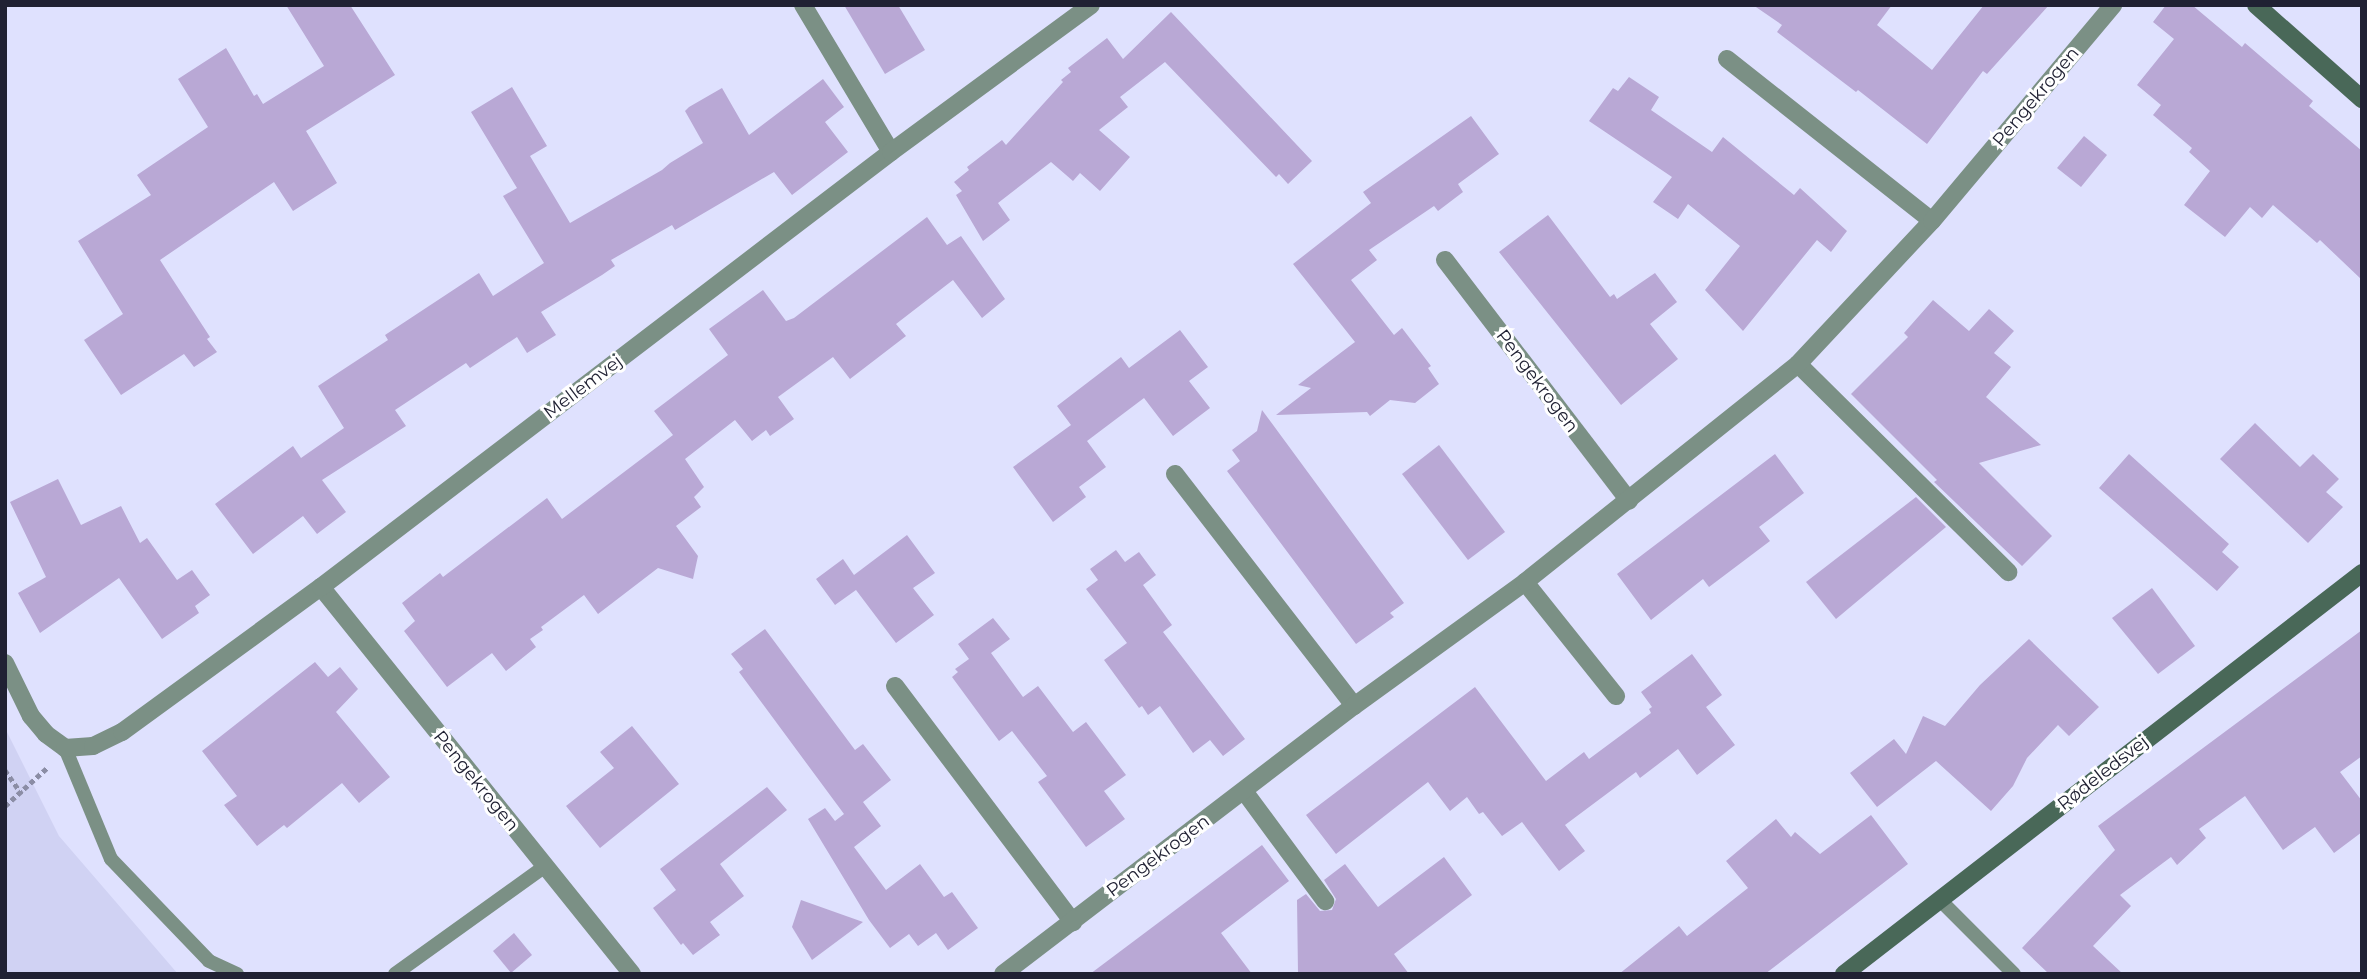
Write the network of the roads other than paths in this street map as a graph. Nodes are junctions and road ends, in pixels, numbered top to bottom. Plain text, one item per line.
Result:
1 (803, 5) edge
2 (1091, 5) edge
3 (2113, 5) edge
4 (2256, 5) edge
5 (1727, 59) dead end
6 (2362, 99) edge
7 (891, 152) junction
8 (1932, 221) junction
9 (1445, 260) dead end
10 (1798, 364) junction
11 (1175, 474) dead end
12 (1629, 502) junction
13 (2008, 572) dead end
14 (2362, 573) edge
15 (1525, 582) junction
16 (321, 587) junction
17 (5, 663) edge
18 (895, 686) dead end
19 (1616, 696) dead end
20 (1354, 706) junction
21 (65, 748) junction
22 (1244, 790) junction
23 (544, 867) junction
24 (1939, 899) junction
25 (1325, 901) dead end
26 (1073, 922) junction
27 (237, 974) edge
28 (395, 974) edge
29 (632, 974) edge
30 (1003, 974) edge
31 (1844, 974) edge
32 (2014, 974) edge

1 - 7 street
2 - 7 street, Mellemvej
3 - 8 street, Pengekrogen
4 - 6 street
5 - 8 street
7 - 16 street, Mellemvej
8 - 10 street, Pengekrogen
9 - 12 street, Pengekrogen
10 - 12 street, Pengekrogen
10 - 13 street
11 - 20 street
12 - 15 street, Pengekrogen
14 - 24 street, Rødeledsvej
15 - 19 street
15 - 20 street, Pengekrogen
16 - 21 street, Mellemvej
16 - 23 street, Pengekrogen
17 - 21 street
18 - 26 street
20 - 22 street, Pengekrogen
21 - 27 lane
22 - 25 street
22 - 26 street, Pengekrogen
23 - 28 lane
23 - 29 street, Pengekrogen
24 - 31 street, Rødeledsvej
24 - 32 lane
26 - 30 street, Pengekrogen

